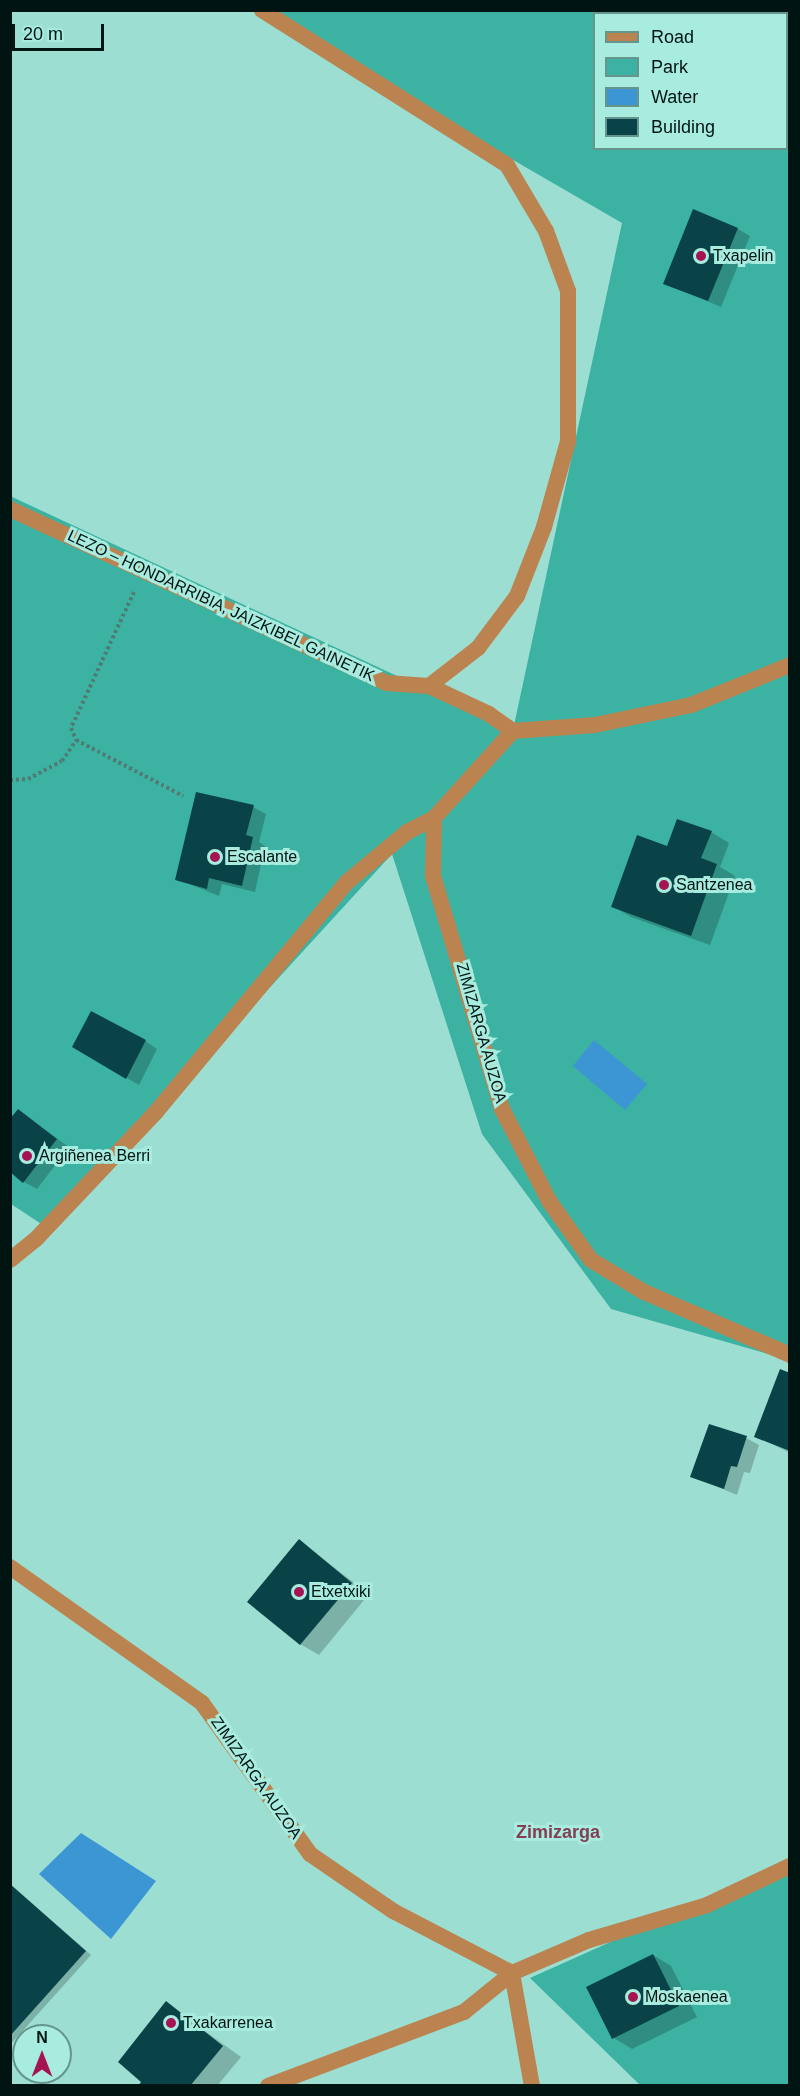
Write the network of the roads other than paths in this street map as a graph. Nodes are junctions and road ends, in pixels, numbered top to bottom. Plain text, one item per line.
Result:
1 (262, 10) edge
2 (10, 508) edge
3 (789, 665) edge
4 (429, 686) junction
5 (513, 731) junction
6 (434, 818) junction
7 (10, 1260) edge
8 (789, 1355) edge
9 (10, 1567) edge
10 (789, 1866) edge
11 (512, 1973) junction
12 (268, 2085) edge
13 (532, 2085) edge

1 - 4 street
2 - 4 street, LEZO – HONDARRIBIA, JAIZKIBEL GAINETIK
3 - 5 street
4 - 5 street
5 - 6 street
6 - 7 street
6 - 8 street, ZIMIZARGA AUZOA
9 - 11 street, ZIMIZARGA AUZOA
10 - 11 street
11 - 12 street
11 - 13 street

